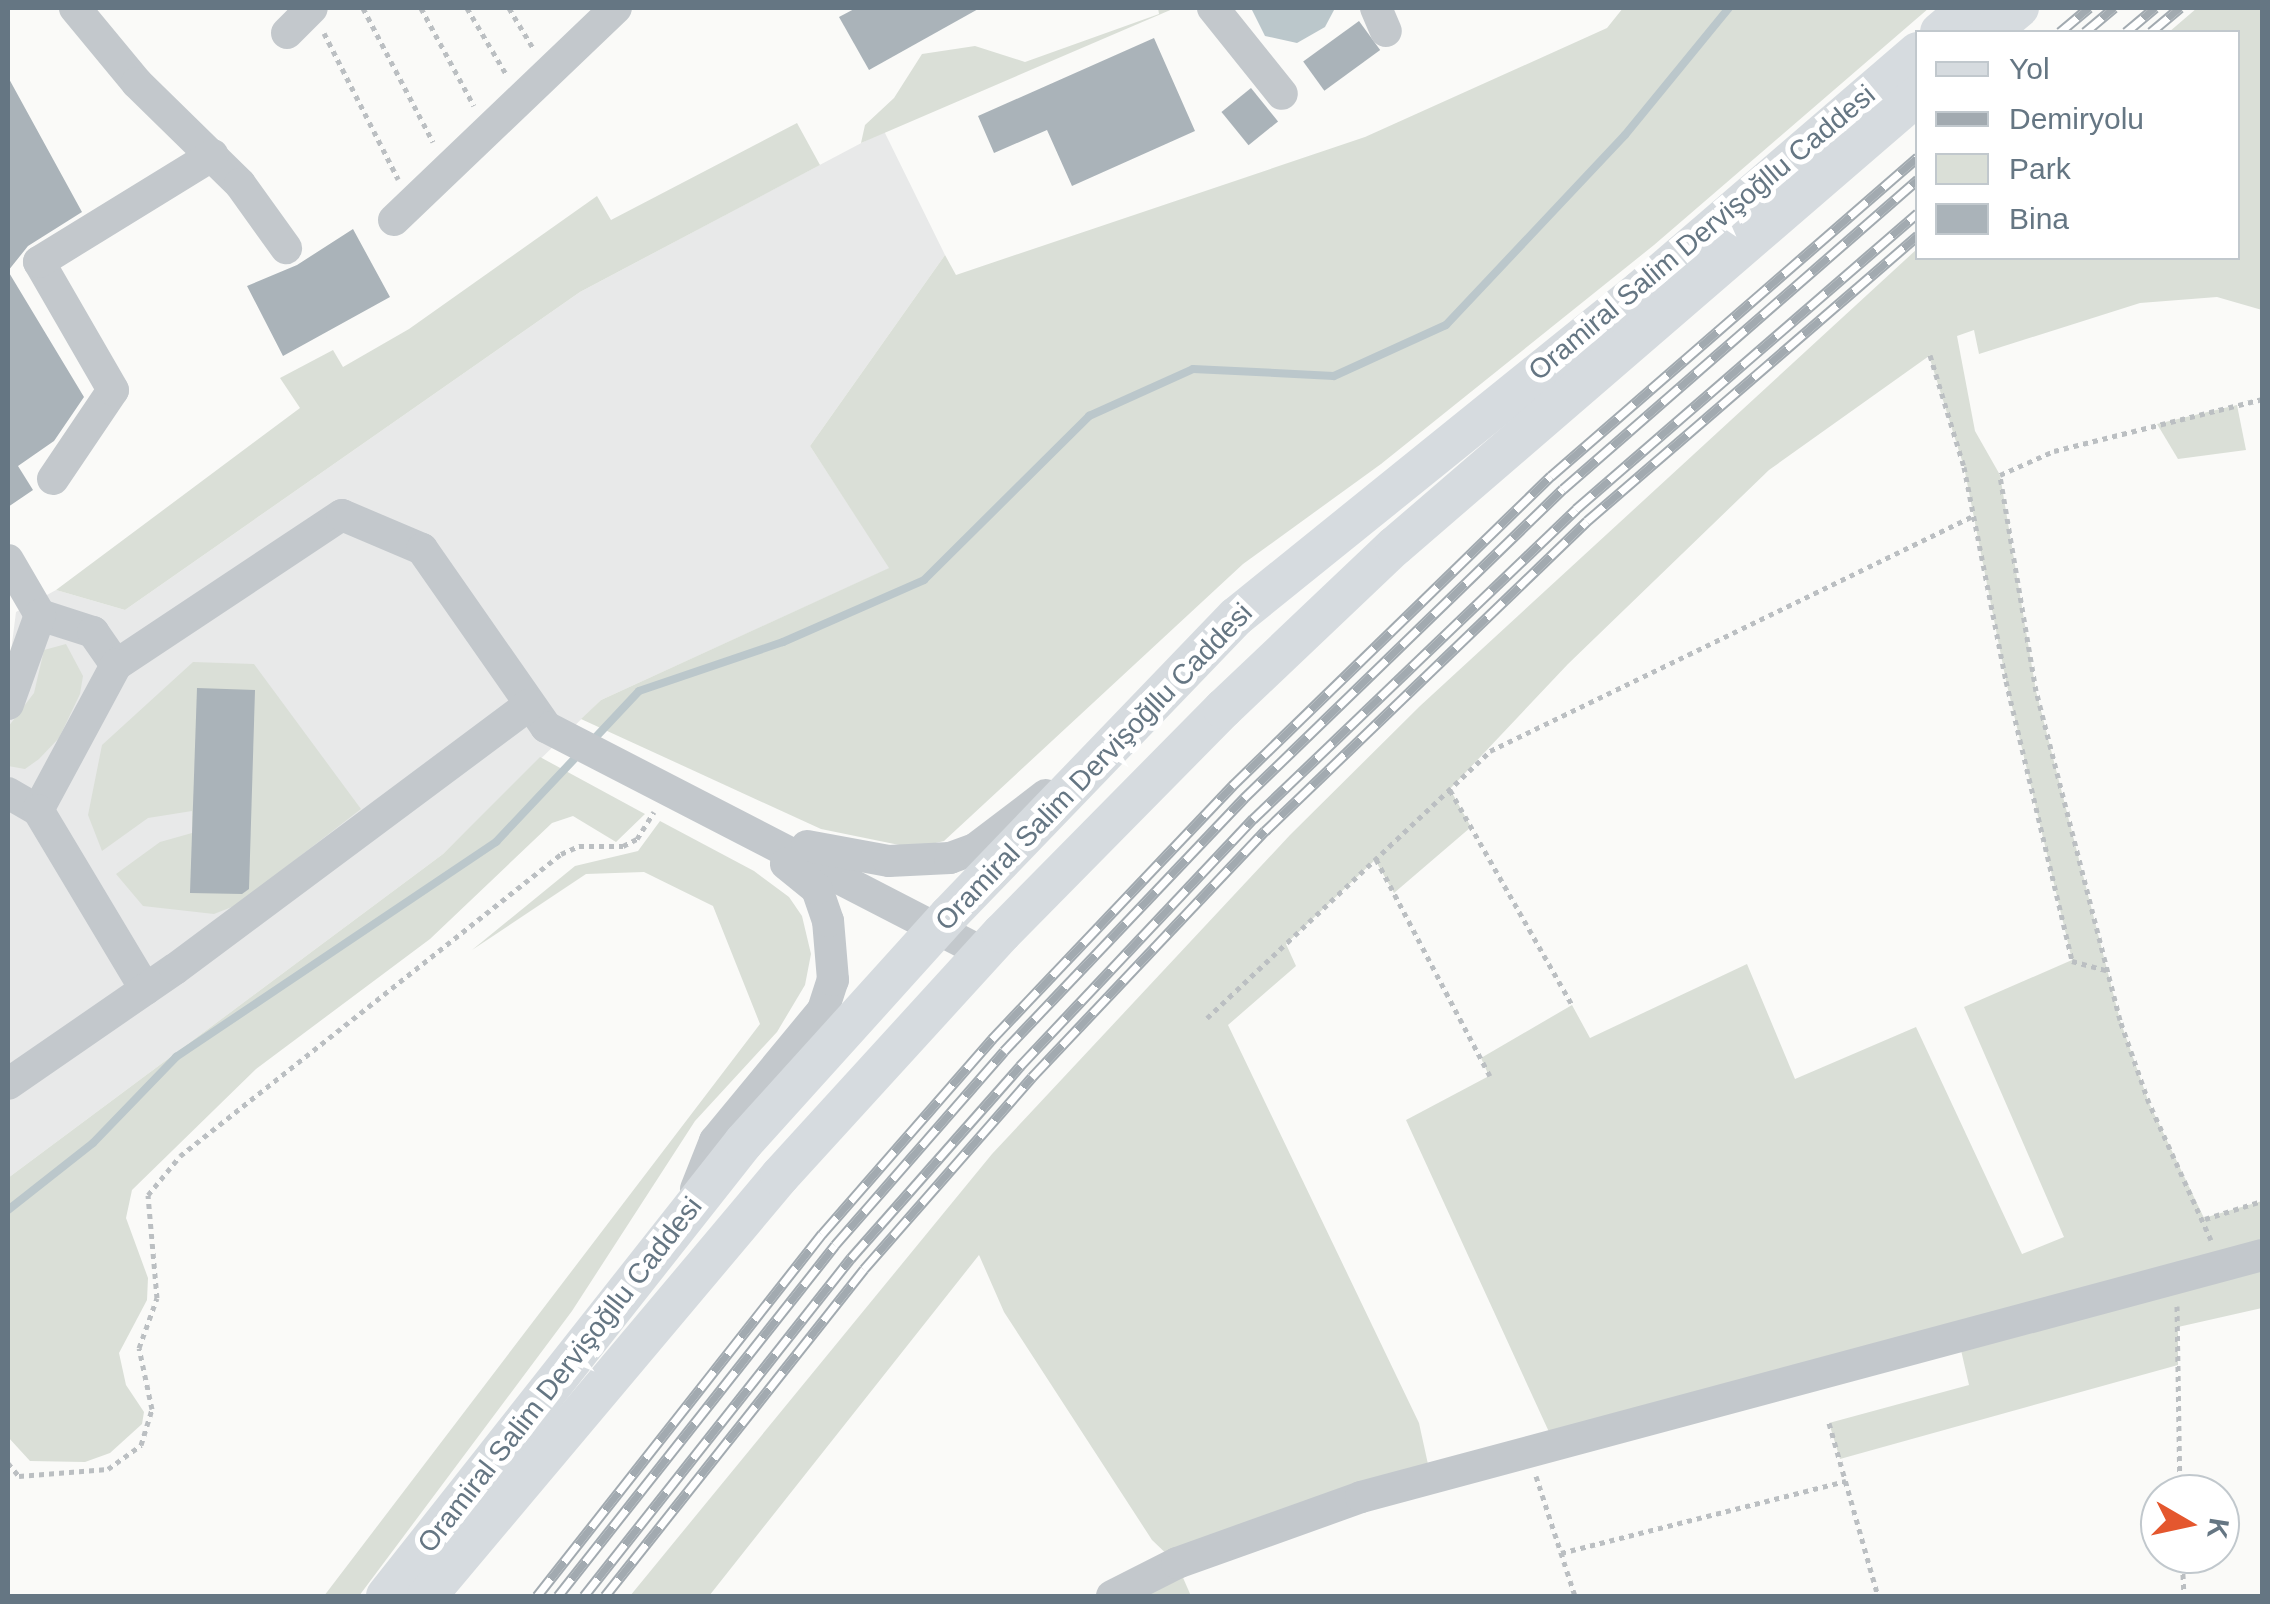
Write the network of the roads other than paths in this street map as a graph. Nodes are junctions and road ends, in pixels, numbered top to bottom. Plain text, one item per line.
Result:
1 (75, 8) edge
2 (312, 8) edge
3 (616, 8) edge
4 (1213, 8) edge
5 (1969, 8) edge
6 (2019, 8) edge
7 (1942, 30) edge
8 (1992, 30) edge
9 (287, 34) dead end
10 (1915, 55) edge
11 (1282, 94) dead end
12 (1915, 97) edge
13 (213, 154) junction
14 (402, 212) road end
15 (286, 248) dead end
16 (52, 479) dead end
17 (8, 560) edge
18 (40, 615) junction
19 (116, 664) junction
20 (8, 704) edge
21 (537, 716) junction
22 (1110, 747) junction
23 (8, 794) edge
24 (38, 810) junction
25 (740, 826) junction
26 (938, 927) junction
27 (984, 953) junction
28 (145, 989) junction
29 (8, 1084) edge
30 (687, 1213) junction
31 (2262, 1254) edge
32 (386, 1596) edge
33 (427, 1596) edge
34 (1112, 1596) edge

1 - 13 street
2 - 9 street
3 - 14 street
4 - 11 street
5 - 7 main road
6 - 8 main road
10 - 22 main road, Oramiral Salim Dervişoğllu Caddesi
12 - 27 main road, Oramiral Salim Dervişoğllu Caddesi
13 - 15 street
13 - 16 street
17 - 18 street
18 - 19 street
18 - 20 street
19 - 21 street
19 - 24 street
21 - 25 street
21 - 28 street
22 - 25 street
22 - 26 main road, Oramiral Salim Dervişoğllu Caddesi
23 - 24 street
24 - 28 street
25 - 26 street
25 - 30 street
26 - 27 street
26 - 30 main road, Oramiral Salim Dervişoğllu Caddesi
27 - 33 main road, Oramiral Salim Dervişoğllu Caddesi
28 - 29 street
30 - 32 main road, Oramiral Salim Dervişoğllu Caddesi
31 - 34 street

